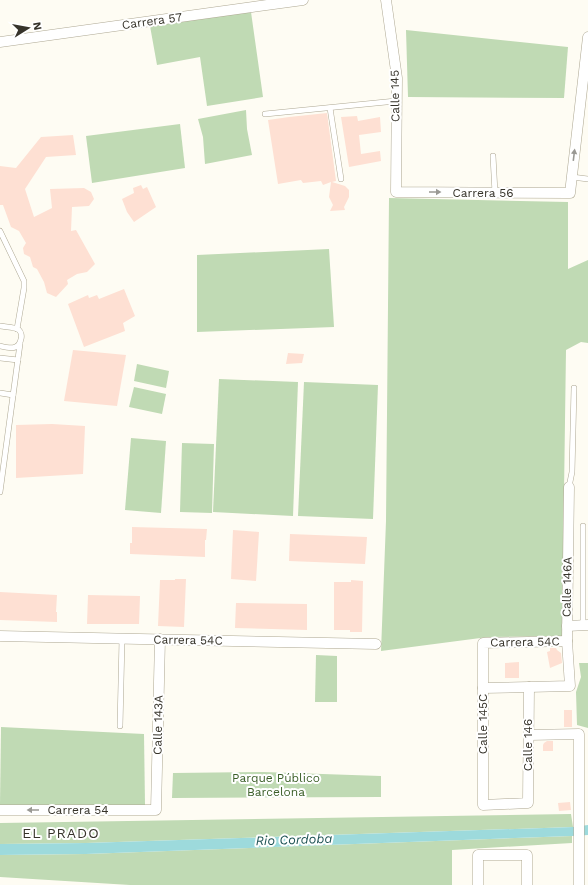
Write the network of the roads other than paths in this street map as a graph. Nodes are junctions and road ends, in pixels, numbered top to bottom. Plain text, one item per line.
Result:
1 (303, 0) edge
2 (386, 0) edge
3 (588, 37) edge
4 (0, 42) edge
5 (396, 101) junction
6 (330, 108) junction
7 (265, 114) dead end
8 (493, 156) dead end
9 (572, 177) junction
10 (341, 179) dead end
11 (588, 179) edge
12 (396, 192) joint
13 (495, 193) junction
14 (0, 231) edge
15 (0, 326) edge
16 (17, 329) junction
17 (20, 344) junction
18 (0, 346) edge
19 (0, 358) edge
20 (18, 360) junction
21 (574, 388) dead end
22 (0, 393) edge
23 (13, 395) junction
24 (569, 487) joint
25 (0, 492) edge
26 (583, 526) dead end
27 (585, 625) edge
28 (567, 626) junction
29 (0, 636) edge
30 (122, 638) junction
31 (160, 640) junction
32 (567, 641) junction
33 (483, 643) joint
34 (376, 644) dead end
35 (529, 687) junction
36 (483, 688) junction
37 (120, 726) dead end
38 (528, 735) junction
39 (528, 804) joint
40 (0, 810) edge
41 (156, 810) joint
42 (478, 885) edge
43 (527, 885) edge
44 (579, 885) edge

1 - 4 street, Carrera 57
2 - 5 street, Calle 145
9 -> 3 street
5 - 6 lane
5 - 12 street, Calle 145
6 - 7 lane
6 - 10 lane
8 - 13 lane
9 - 11 lane
9 - 13 street, Carrera 56
12 -> 13 street, Carrera 56
14 - 16 lane
15 - 16 lane
16 - 17 lane
17 - 18 lane
17 - 20 lane
19 - 20 lane
20 - 23 lane
21 - 24 lane
22 - 23 lane
23 - 25 lane
24 - 28 street, Calle 146A
26 - 27 lane
27 - 28 street, Carrera 54C
28 - 32 street, Calle 146A
29 - 30 street, Carrera 54C
30 - 31 street, Carrera 54C
30 - 37 lane
31 - 34 street, Carrera 54C
31 - 41 street, Calle 143A
32 - 33 street, Carrera 54C
32 - 35 street, Calle 146A
33 - 36 street, Calle 145C
35 - 36 street
35 - 38 street, Calle 146
36 - 39 street, Calle 145C
38 - 39 street, Calle 146
38 - 44 street
41 -> 40 street, Carrera 54
42 - 43 street

